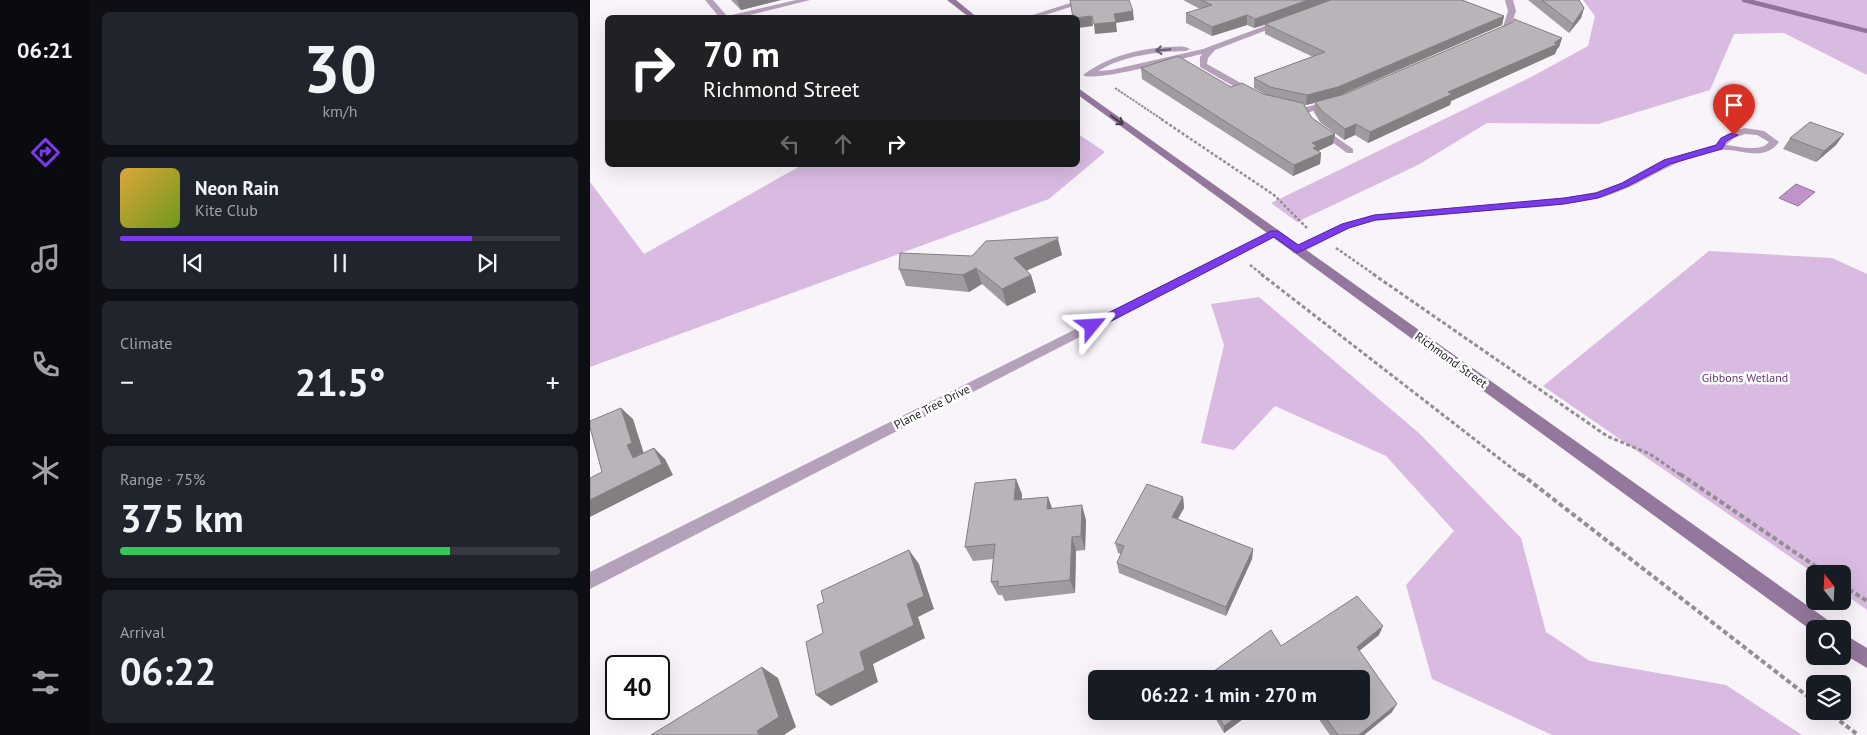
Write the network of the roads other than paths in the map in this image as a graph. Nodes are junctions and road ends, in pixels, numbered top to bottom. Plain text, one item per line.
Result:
1 (709, 0) edge
2 (806, 0) edge
3 (951, 0) edge
4 (1088, 0) edge
5 (1509, 0) edge
6 (723, 15) edge
7 (739, 15) edge
8 (971, 15) edge
9 (1036, 15) edge
10 (1286, 21) edge
11 (1480, 39) edge
12 (1212, 49) junction
13 (1095, 74) road end
14 (1080, 92) edge
15 (1258, 97) edge
16 (1340, 101) edge
17 (1282, 105) edge
18 (1306, 110) junction
19 (1719, 147) dead end
20 (1350, 151) dead end
21 (1164, 154) joint
22 (1274, 233) junction
23 (1297, 250) junction
24 (590, 581) edge
25 (1812, 620) edge
26 (1851, 648) edge
27 (1867, 659) edge

1 - 6 street
2 - 7 street
3 - 8 main road
4 - 9 street
5 - 11 street
10 - 12 street
12 - 13 street
12 - 15 street
14 -> 21 main road, Richmond Street
16 - 18 street
17 - 18 street
18 - 20 street
19 - 23 lane
21 - 22 main road, Richmond Street
22 - 23 main road, Richmond Street
22 - 24 street, Plane Tree Drive
23 - 25 main road, Richmond Street
26 - 27 main road

